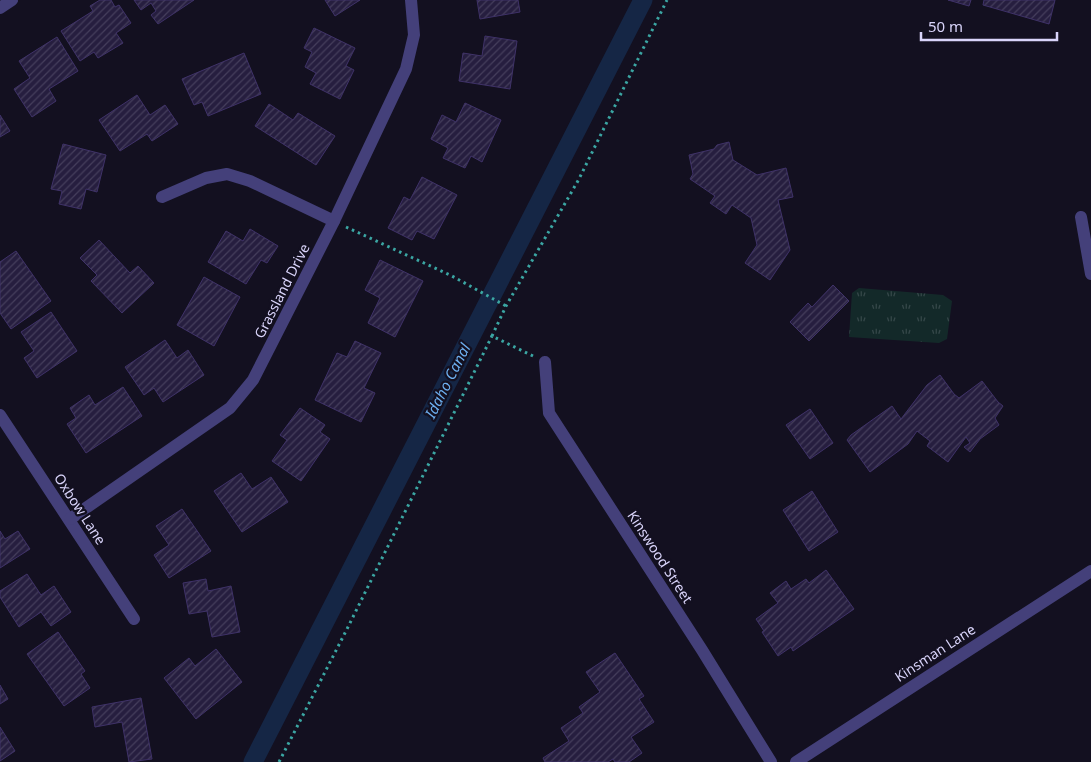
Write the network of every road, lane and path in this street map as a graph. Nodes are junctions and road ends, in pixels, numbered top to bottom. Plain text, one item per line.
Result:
1 (12, 0) edge
2 (411, 0) edge
3 (668, 0) edge
4 (0, 8) edge
5 (162, 197) dead end
6 (1081, 217) dead end
7 (334, 221) junction
8 (1091, 274) edge
9 (506, 306) junction
10 (492, 336) junction
11 (545, 362) joint
12 (0, 415) edge
13 (70, 519) junction
14 (1091, 571) edge
15 (134, 619) dead end
16 (279, 762) edge
17 (770, 762) edge
18 (796, 762) edge

1 - 4 street
2 - 7 street, Grassland Drive
3 - 9 path
5 - 7 street
6 - 8 street
7 - 9 path
7 - 13 street, Grassland Drive
9 - 10 path
10 - 11 path
10 - 16 path
11 - 17 street, Kinswood Street
12 - 13 street, Oxbow Lane
13 - 15 street, Oxbow Lane
14 - 18 street, Kinsman Lane

